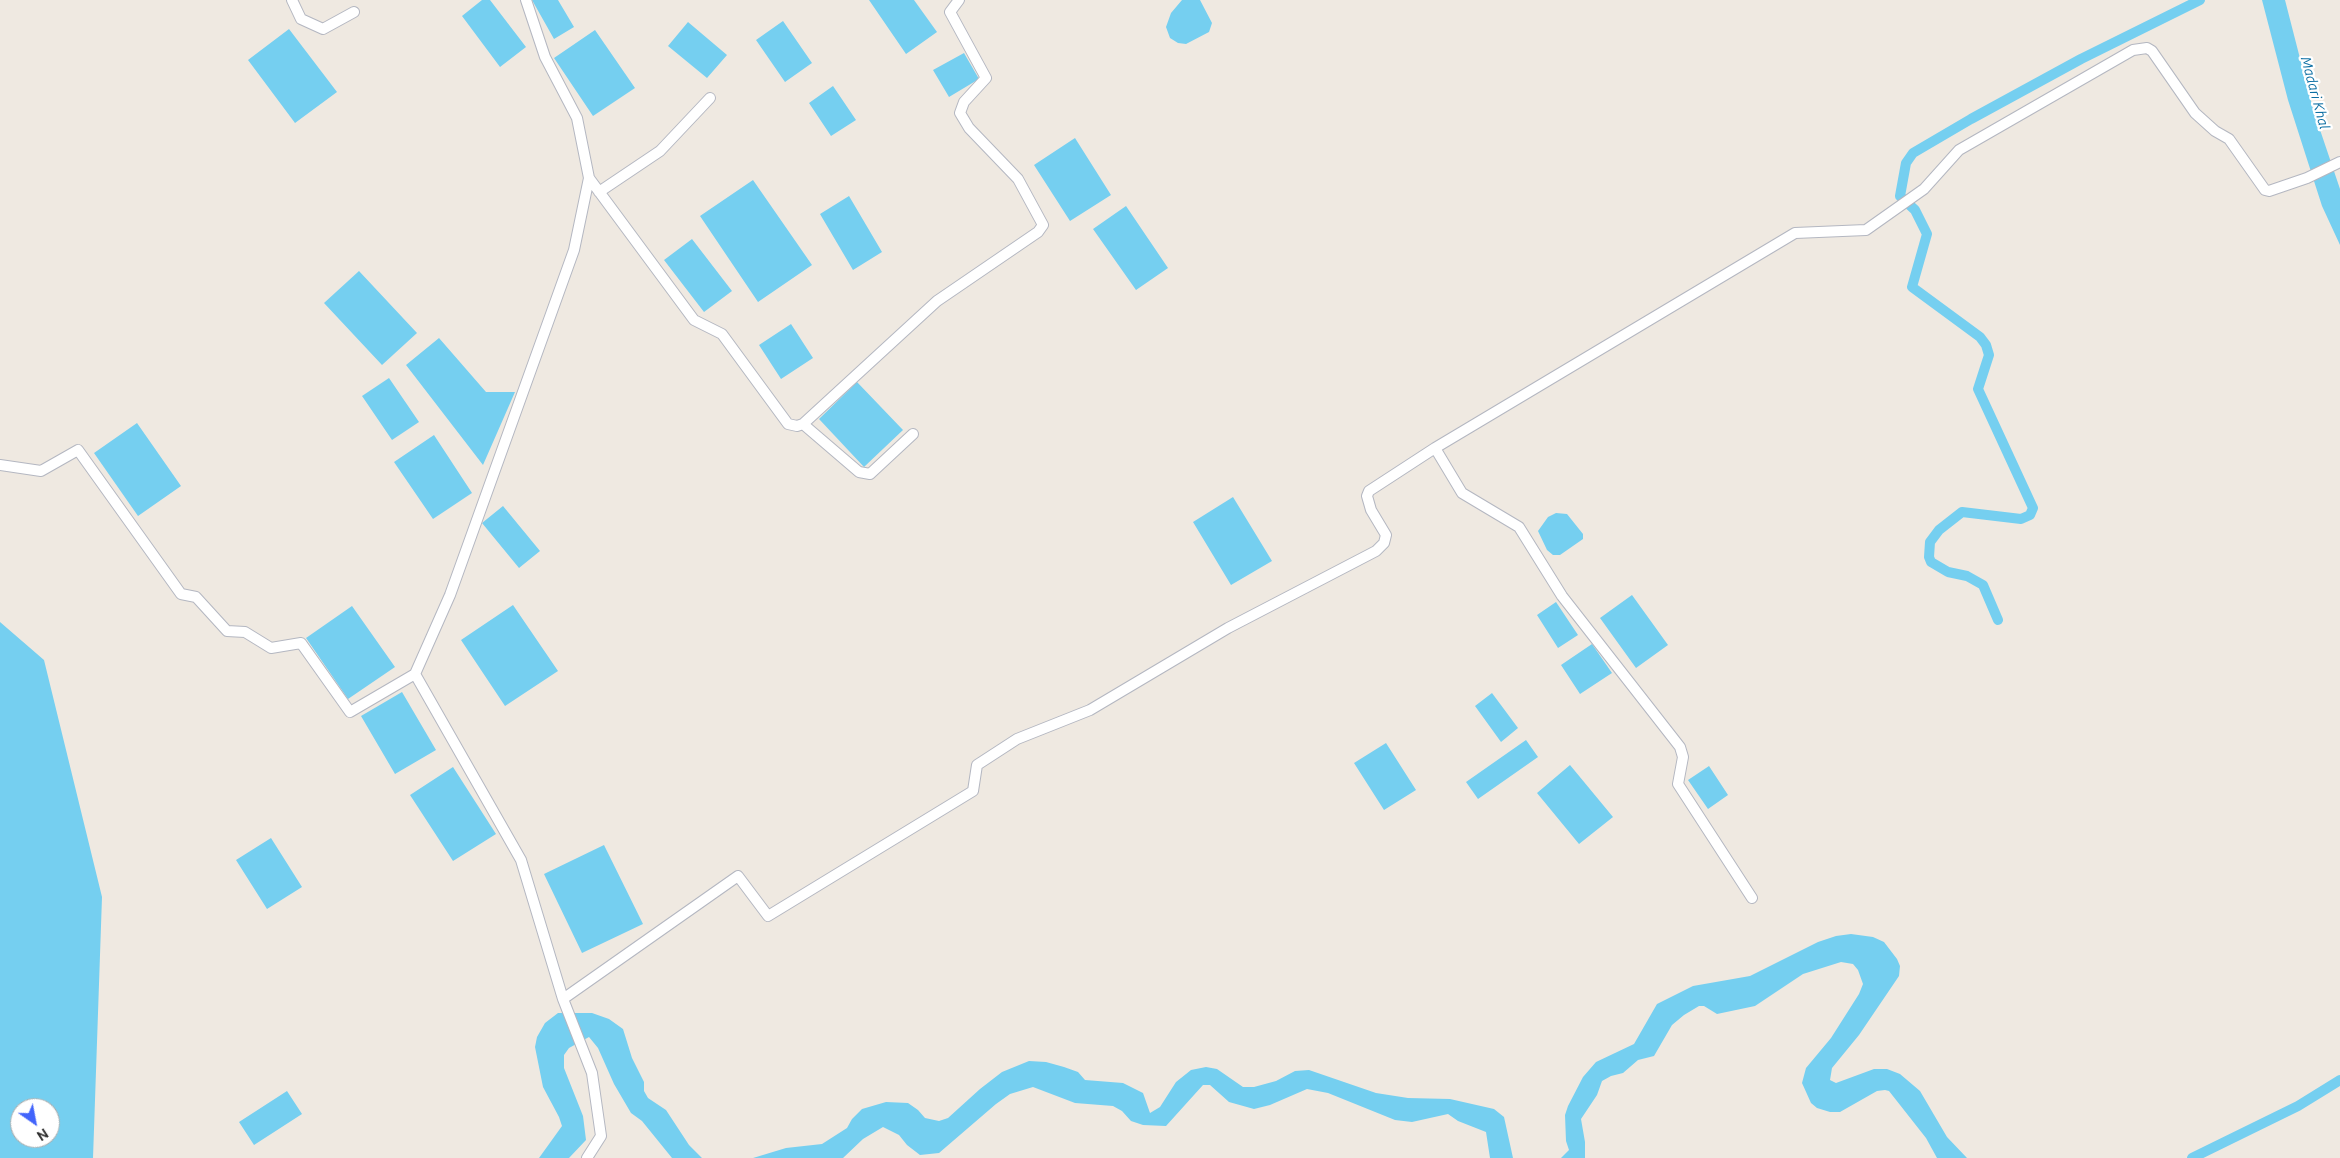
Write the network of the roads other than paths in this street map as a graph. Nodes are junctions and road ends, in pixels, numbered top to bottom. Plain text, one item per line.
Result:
1 (292, 0) edge
2 (526, 0) edge
3 (958, 0) edge
4 (354, 12) dead end
5 (710, 98) dead end
6 (2340, 162) edge
7 (589, 178) junction
8 (598, 192) junction
9 (803, 424) junction
10 (913, 434) dead end
11 (1435, 448) junction
12 (0, 465) edge
13 (415, 674) junction
14 (1752, 898) dead end
15 (563, 1000) junction
16 (587, 1158) edge

1 - 4 street
2 - 7 street
3 - 9 street
5 - 8 street
6 - 11 street
7 - 8 street
7 - 13 street
8 - 9 street
9 - 10 street
11 - 14 street
11 - 15 street
12 - 13 street
13 - 15 street
15 - 16 street

